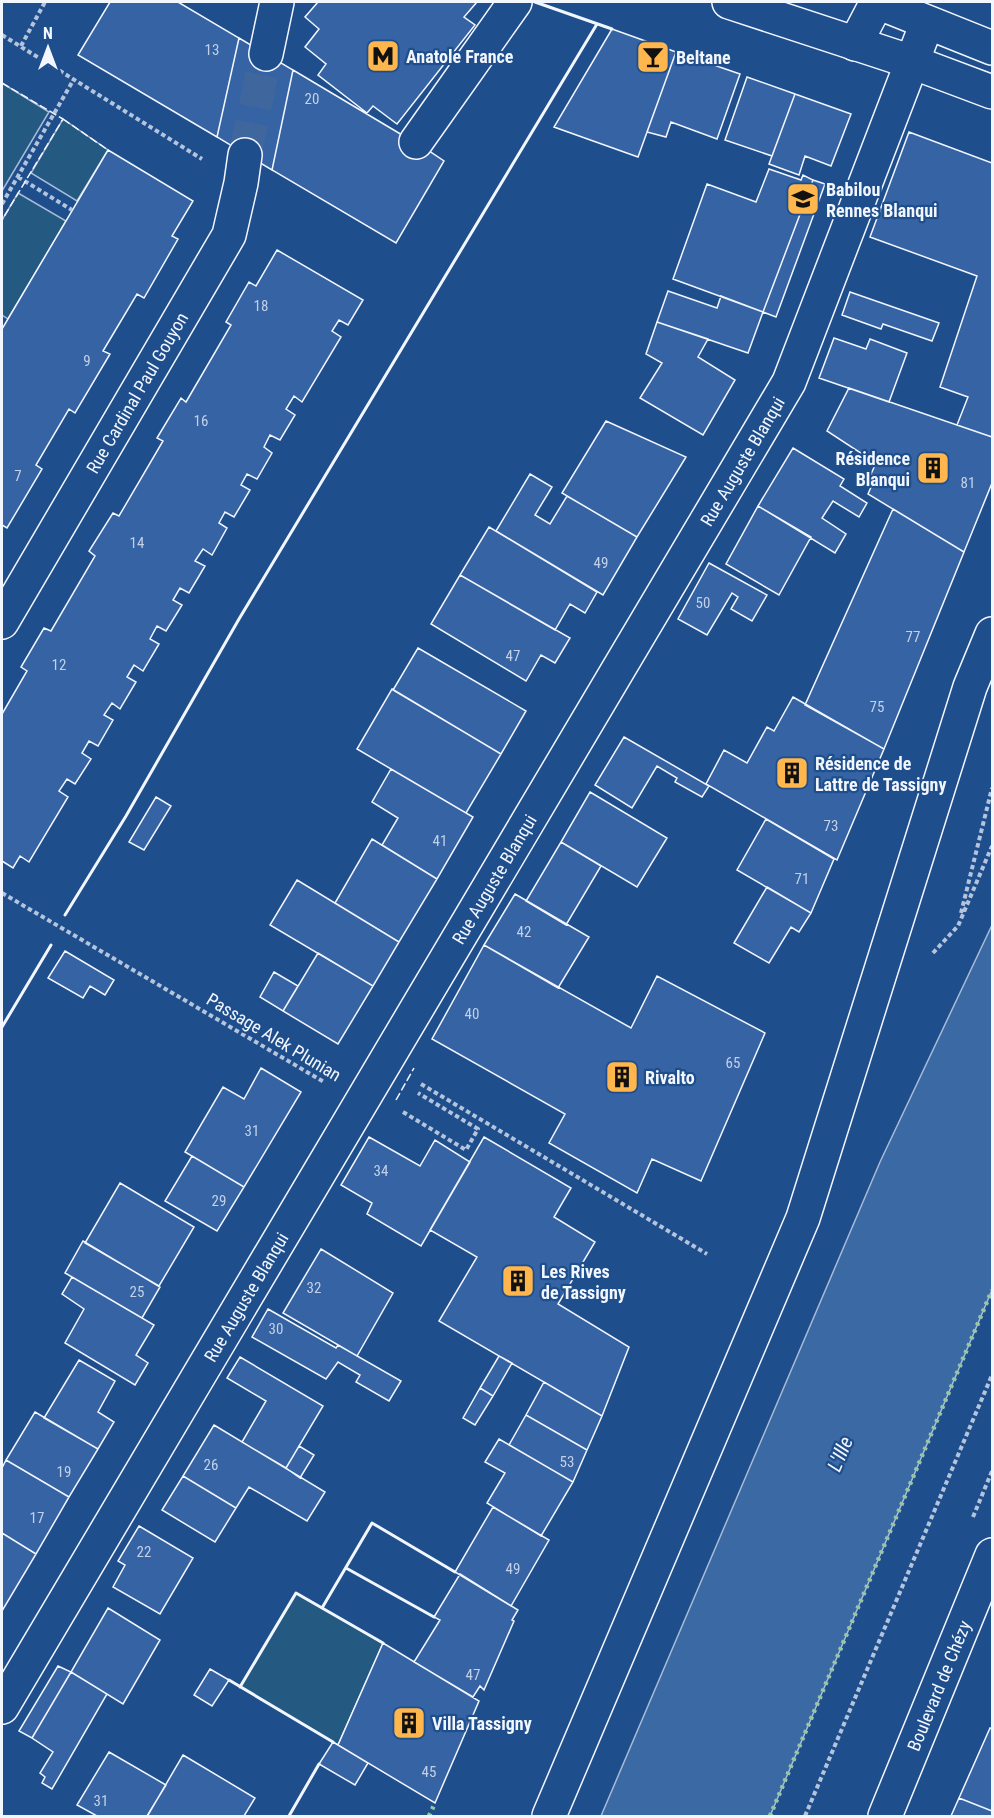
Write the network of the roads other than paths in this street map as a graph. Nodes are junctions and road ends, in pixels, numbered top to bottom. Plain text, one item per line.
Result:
1 (277, 2) edge
2 (514, 2) edge
3 (729, 2) edge
4 (876, 2) edge
5 (927, 23) junction
6 (855, 44) junction
7 (993, 48) edge
8 (266, 54) tunnel mouth
9 (912, 62) junction
10 (993, 92) edge
11 (416, 142) dead end
12 (243, 169) tunnel mouth
13 (2, 622) edge
14 (993, 634) edge
15 (993, 1555) edge
16 (2, 1707) edge
17 (549, 1816) edge
18 (885, 1816) edge

1 - 8 street
2 - 11 street
3 - 6 street
4 - 5 street
4 - 6 street
5 - 7 street
5 - 9 street, Rue Auguste Blanqui
6 - 9 street
9 - 10 street
9 - 16 street, Rue Auguste Blanqui
12 - 13 street, Rue Cardinal Paul Gouyon
14 - 17 street
15 - 18 street, Boulevard de Chézy

